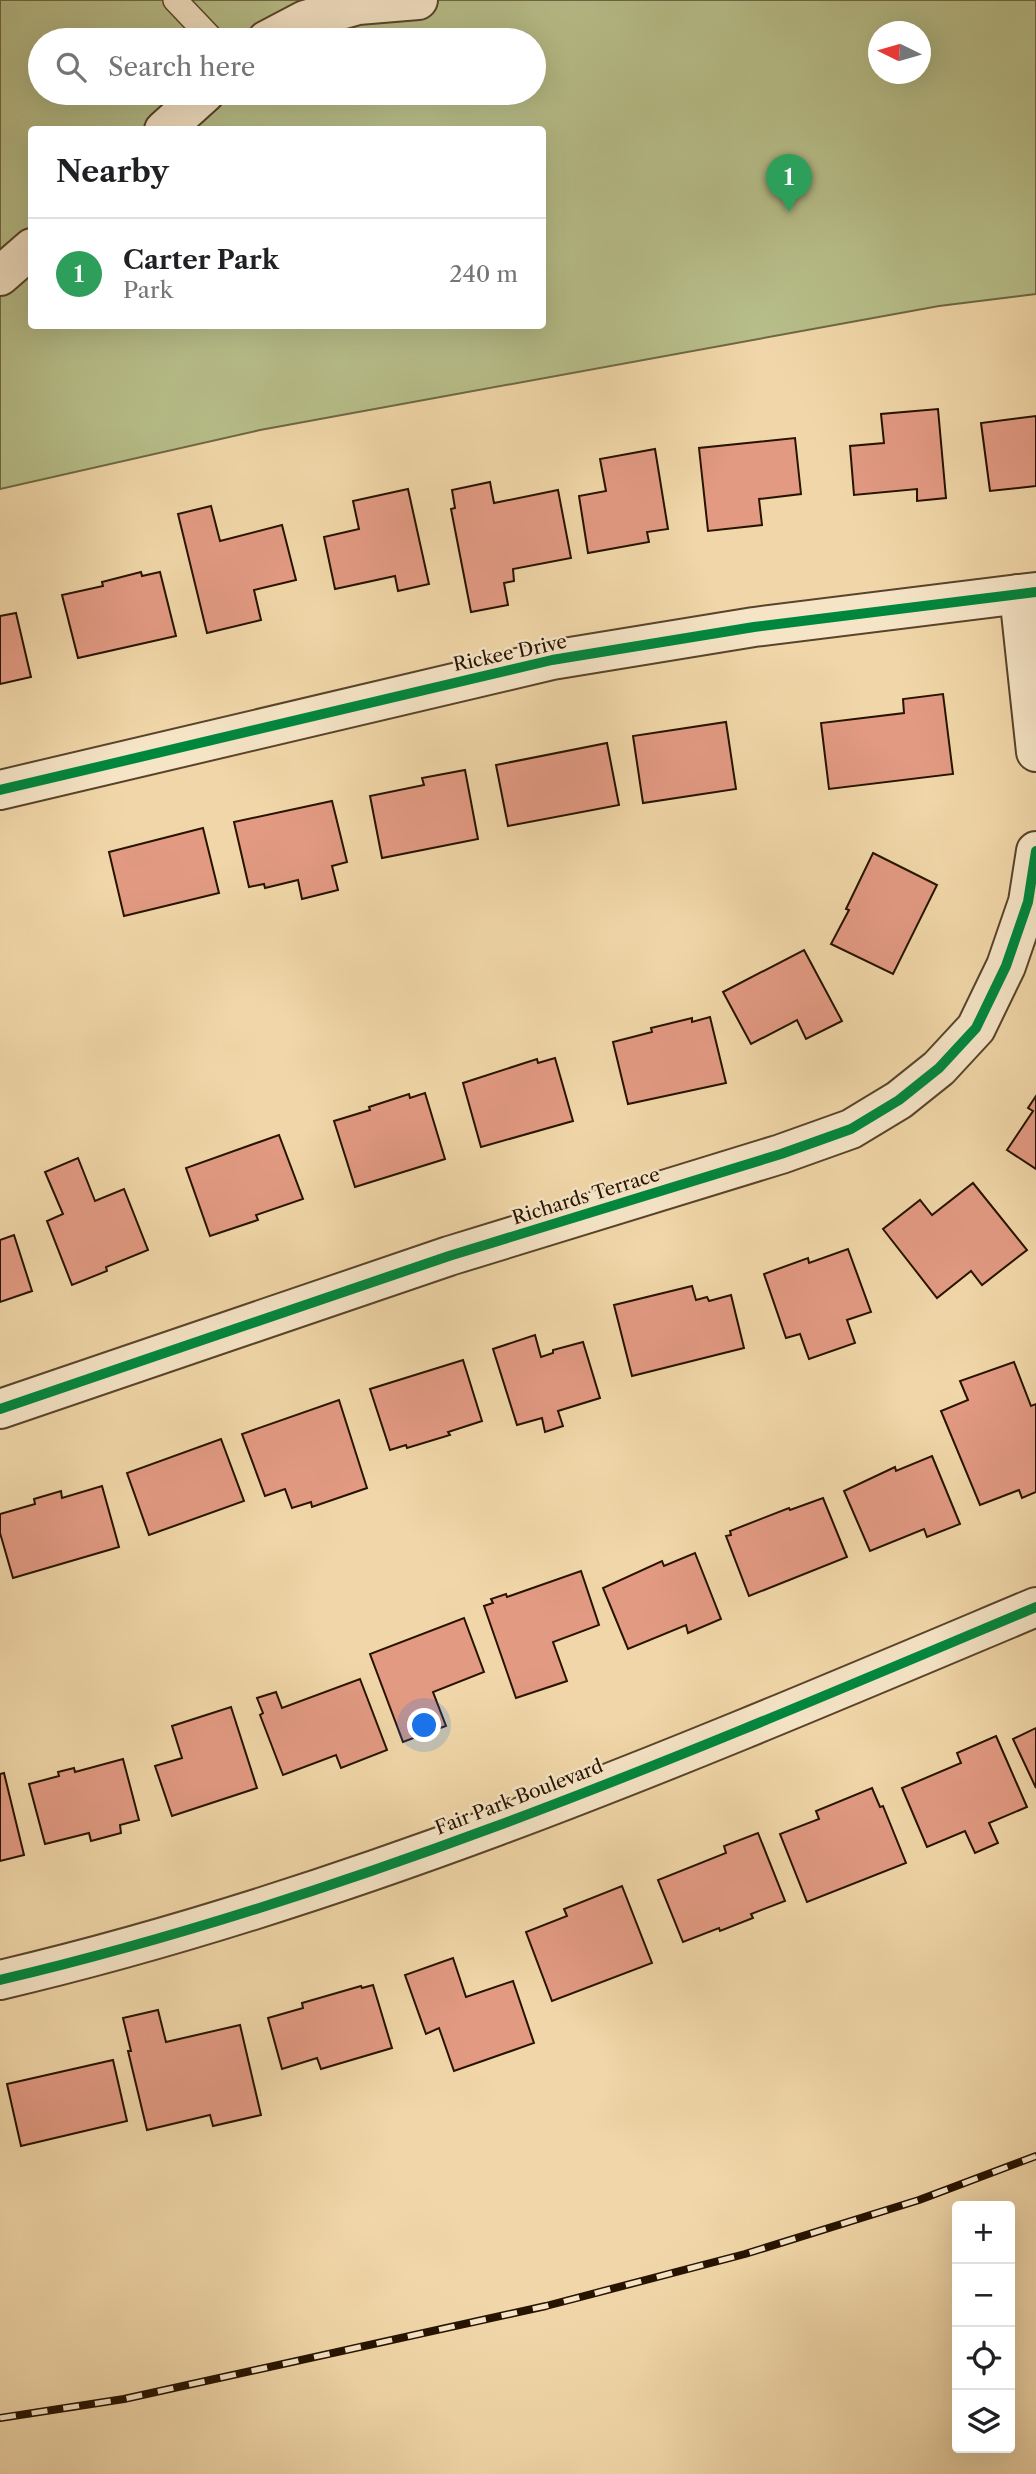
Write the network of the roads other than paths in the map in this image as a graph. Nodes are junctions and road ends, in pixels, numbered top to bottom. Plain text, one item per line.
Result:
1 (175, 0) edge
2 (418, 0) edge
3 (202, 28) edge
4 (289, 28) edge
5 (192, 105) edge
6 (168, 126) edge
7 (28, 252) edge
8 (0, 276) edge
9 (1028, 593) edge
10 (1036, 752) edge
11 (0, 790) edge
12 (1036, 851) edge
13 (0, 1409) edge
14 (1036, 1607) edge
15 (0, 1980) edge

1 - 3 lane
2 - 4 street
5 - 6 street
7 - 8 street
9 - 10 street
9 - 11 street, Rickee Drive
12 - 13 street, Richards Terrace
14 - 15 street, Fair Park Boulevard

